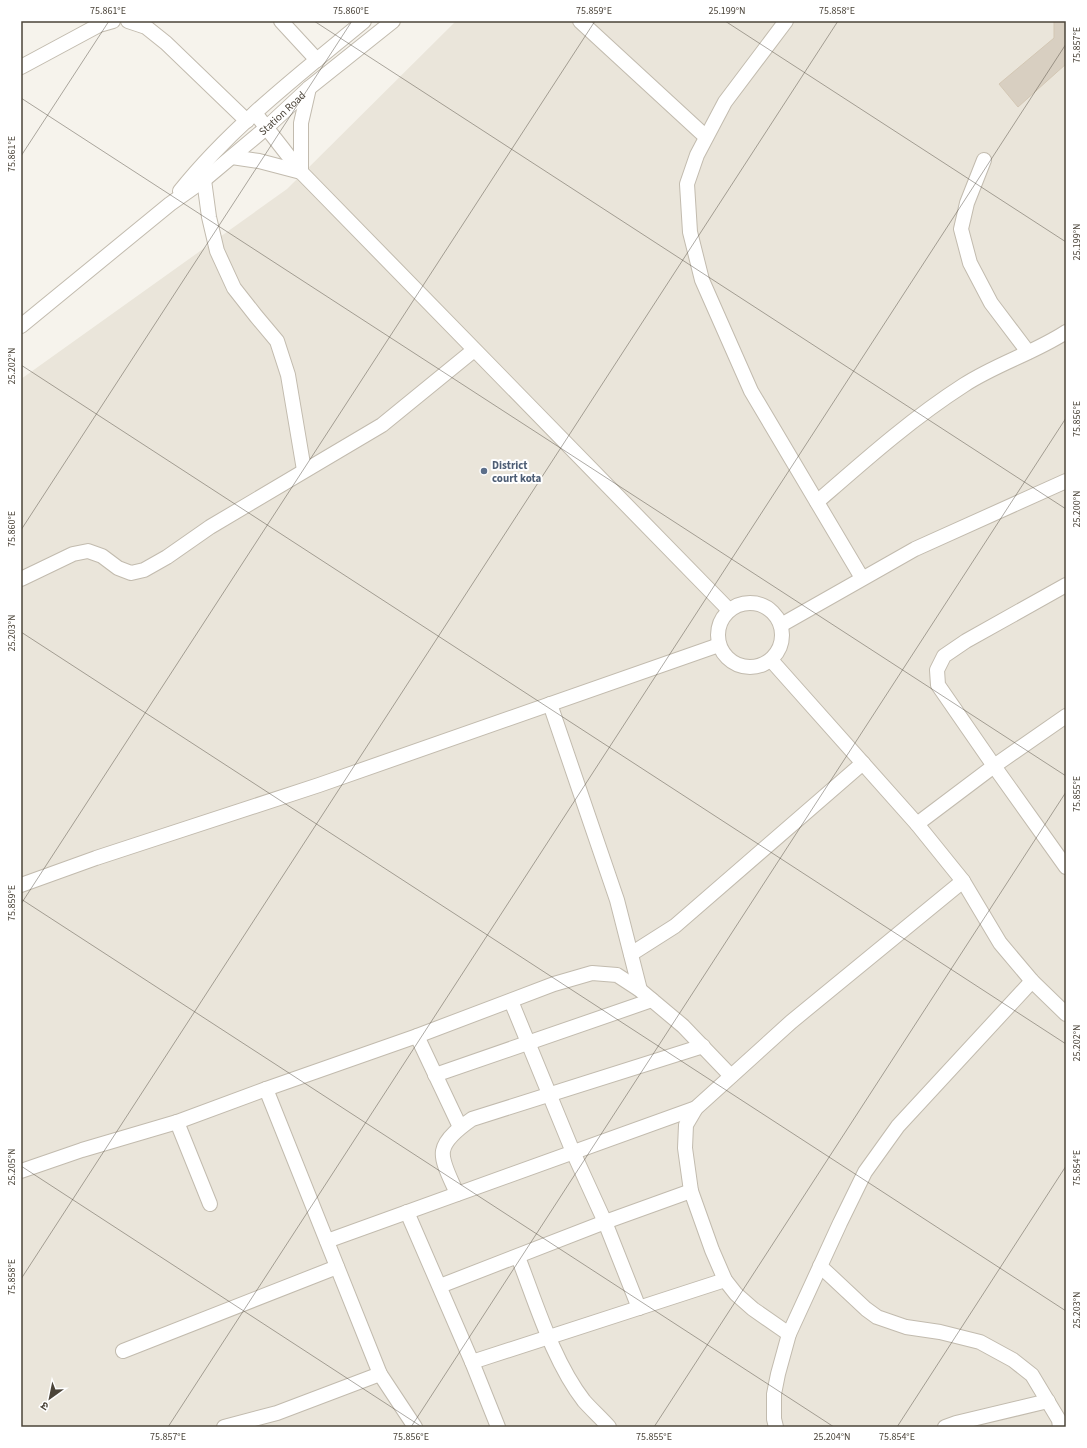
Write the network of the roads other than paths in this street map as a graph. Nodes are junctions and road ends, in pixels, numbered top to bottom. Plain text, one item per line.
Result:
1 (113, 21) edge
2 (128, 21) edge
3 (281, 21) edge
4 (364, 21) edge
5 (393, 21) edge
6 (580, 21) edge
7 (786, 21) edge
8 (317, 60) junction
9 (21, 68) edge
10 (309, 88) junction
11 (251, 117) junction
12 (266, 128) junction
13 (706, 137) junction
14 (232, 157) junction
15 (984, 160) dead end
16 (301, 172) junction
17 (204, 180) junction
18 (170, 204) junction
19 (21, 326) edge
20 (1066, 332) edge
21 (474, 350) junction
22 (1028, 352) junction
23 (304, 470) junction
24 (1066, 481) edge
25 (817, 502) junction
26 (862, 578) junction
27 (21, 579) edge
28 (1066, 585) edge
29 (728, 610) junction
30 (781, 625) junction
31 (719, 645) junction
32 (771, 660) junction
33 (550, 704) junction
34 (1066, 716) edge
35 (863, 763) junction
36 (994, 766) junction
37 (917, 824) junction
38 (1064, 860) edge
39 (963, 881) junction
40 (21, 884) edge
41 (631, 954) junction
42 (1032, 981) junction
43 (640, 990) junction
44 (511, 1000) junction
45 (652, 1000) junction
46 (1066, 1014) edge
47 (417, 1036) junction
48 (527, 1043) junction
49 (703, 1046) junction
50 (435, 1075) junction
51 (731, 1076) junction
52 (266, 1089) junction
53 (551, 1095) junction
54 (696, 1108) junction
55 (177, 1122) junction
56 (460, 1127) junction
57 (574, 1152) junction
58 (21, 1171) edge
59 (691, 1191) junction
60 (457, 1194) junction
61 (210, 1204) dead end
62 (406, 1212) junction
63 (606, 1222) junction
64 (327, 1241) junction
65 (518, 1257) junction
66 (820, 1266) junction
67 (337, 1267) junction
68 (725, 1280) junction
69 (440, 1286) junction
70 (639, 1308) junction
71 (789, 1334) junction
72 (549, 1337) junction
73 (123, 1351) dead end
74 (472, 1362) junction
75 (380, 1374) junction
76 (1048, 1401) junction
77 (224, 1427) edge
78 (414, 1427) edge
79 (498, 1427) edge
80 (610, 1427) edge
81 (776, 1427) edge
82 (945, 1427) edge
83 (1060, 1427) edge

1 - 9 street
2 - 11 street
3 - 8 street
4 - 8 street, Station Road
5 - 10 street, Station Road
6 - 13 street
7 - 13 street
8 - 11 street, Station Road
10 - 12 street, Station Road
10 - 16 street
11 - 12 street
11 - 18 street, Station Road
12 - 14 street, Station Road
12 - 16 street
13 - 25 street
14 - 16 street
14 - 17 street, Station Road
15 - 22 street
16 - 21 street
17 - 18 street, Station Road
17 - 23 street
18 - 19 street, Station Road
20 - 22 street
21 - 23 street
21 - 29 street
22 - 25 street
23 - 27 street
24 - 26 street
25 - 26 street
26 - 30 street
28 - 36 street
29 - 30 street
29 - 31 street
30 - 32 street
31 - 32 street
31 - 33 street
32 - 35 street
33 - 40 street
33 - 41 street
34 - 36 street
35 - 37 street
35 - 41 street
36 - 37 street
36 - 38 street
37 - 39 street
39 - 42 street
39 - 51 street
41 - 43 street
42 - 46 street
42 - 66 street
43 - 44 street
43 - 45 street
44 - 47 street
44 - 48 street
45 - 48 street
45 - 49 street
47 - 50 street
47 - 52 street
48 - 50 street
48 - 53 street
49 - 51 street
49 - 53 street
50 - 56 street
51 - 54 street
52 - 55 street
52 - 64 street
53 - 56 street
53 - 57 street
54 - 57 street
54 - 59 street
55 - 58 street
55 - 61 street
56 - 60 street
57 - 60 street
57 - 63 street
59 - 63 street
59 - 68 street
60 - 62 street
62 - 64 street
62 - 69 street
63 - 65 street
63 - 70 street
64 - 67 street
65 - 69 street
65 - 72 street
66 - 71 street
66 - 76 street
67 - 73 street
67 - 75 street
68 - 70 street
68 - 71 street
69 - 74 street
70 - 72 street
71 - 81 street
72 - 74 street
72 - 80 street
74 - 79 street
75 - 77 street
75 - 78 street
76 - 82 street
76 - 83 street

